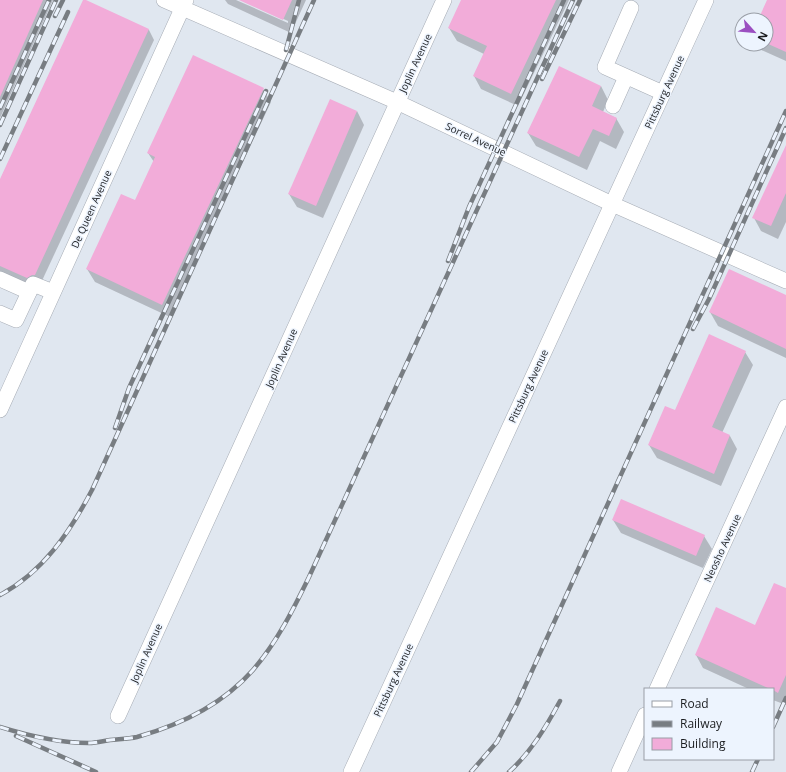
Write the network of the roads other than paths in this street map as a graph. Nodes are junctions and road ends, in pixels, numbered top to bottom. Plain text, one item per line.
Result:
1 (164, 0) edge
2 (444, 0) edge
3 (706, 0) edge
4 (184, 4) edge
5 (631, 8) dead end
6 (626, 77) junction
7 (663, 93) junction
8 (397, 102) junction
9 (613, 106) dead end
10 (612, 204) junction
11 (0, 279) edge
12 (786, 281) edge
13 (29, 292) junction
14 (53, 292) junction
15 (0, 313) edge
16 (786, 407) edge
17 (0, 410) edge
18 (657, 688) edge
19 (118, 716) dead end
20 (644, 717) edge
21 (351, 772) edge
22 (619, 772) edge

1 - 4 street, Sorrel Avenue
2 - 8 street, Joplin Avenue
3 - 7 street, Pittsburg Avenue
4 - 8 street, Sorrel Avenue
4 - 14 street, De Queen Avenue
5 - 6 street
6 - 7 street
6 - 9 street
7 - 10 street, Pittsburg Avenue
8 - 10 street, Sorrel Avenue
8 - 19 street, Joplin Avenue
10 - 12 street, Sorrel Avenue
10 - 21 street, Pittsburg Avenue
11 - 13 street
13 - 14 street
13 - 15 street
14 - 17 street, De Queen Avenue
16 - 18 street, Neosho Avenue
20 - 22 street

